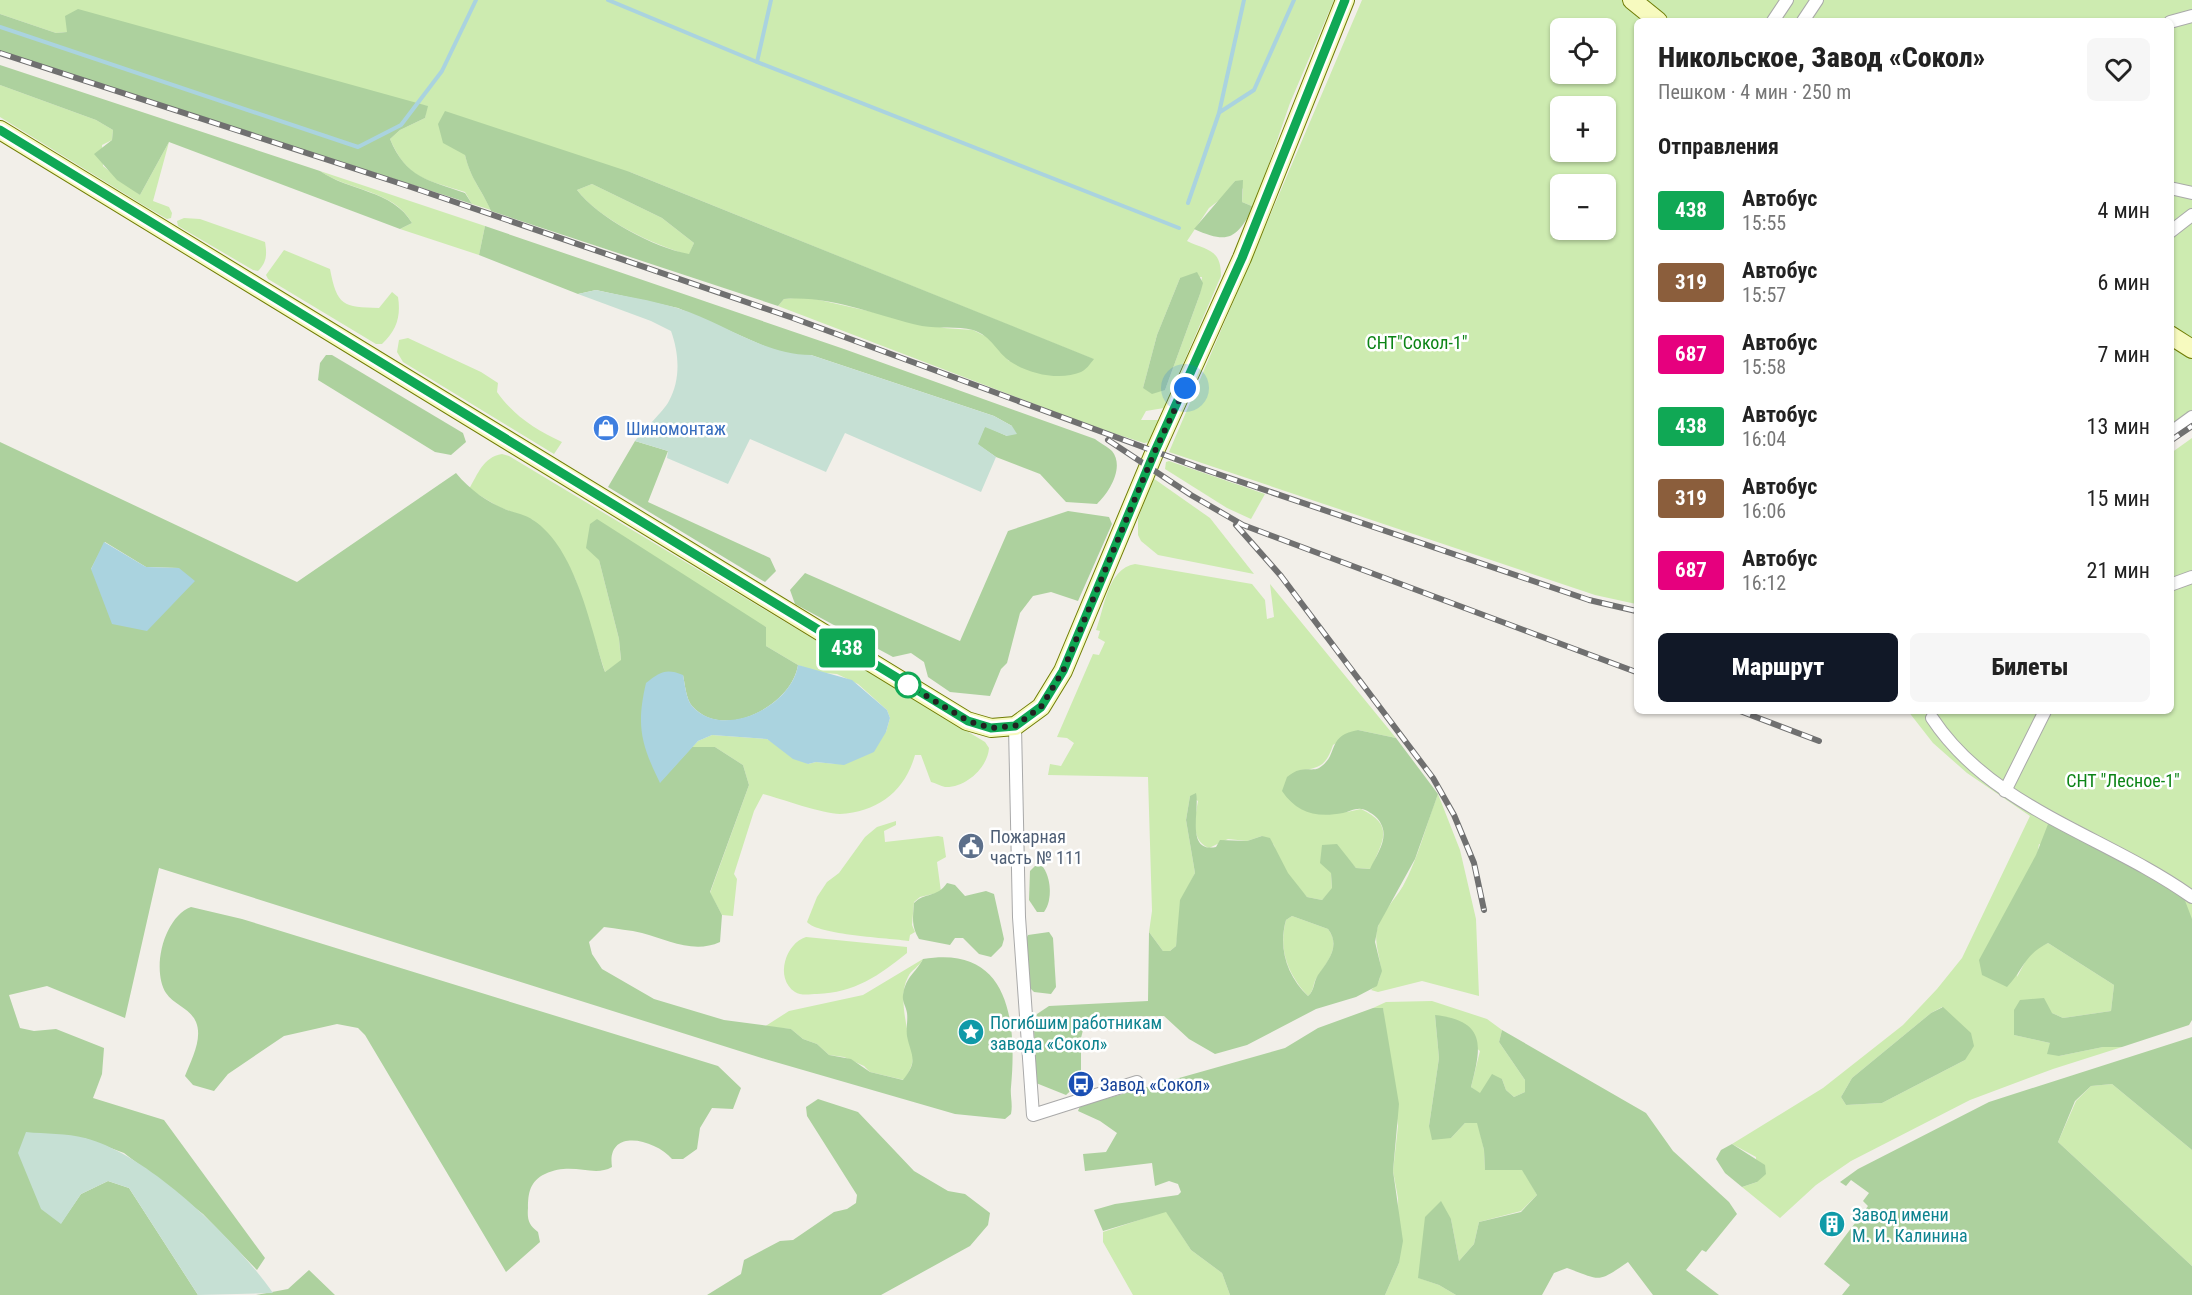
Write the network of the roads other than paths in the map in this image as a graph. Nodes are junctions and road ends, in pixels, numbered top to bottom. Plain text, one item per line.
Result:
1 (1345, 0) edge
2 (1632, 0) edge
3 (1787, 0) edge
4 (1817, 0) edge
5 (2192, 16) edge
6 (1654, 18) edge
7 (1775, 18) edge
8 (1805, 18) edge
9 (2174, 21) edge
10 (0, 130) edge
11 (2174, 189) edge
12 (2192, 193) edge
13 (2192, 215) edge
14 (2174, 229) edge
15 (2174, 338) edge
16 (2192, 349) edge
17 (2192, 417) edge
18 (2174, 430) edge
19 (2192, 577) edge
20 (2174, 584) edge
21 (2044, 714) edge
22 (1932, 718) dead end
23 (1015, 726) junction
24 (2005, 791) junction
25 (2192, 897) edge
26 (1137, 1082) dead end

1 - 23 main road
2 - 6 main road
3 - 7 street
4 - 8 street
5 - 9 street
10 - 23 main road
11 - 12 street
13 - 14 street
15 - 16 main road
17 - 18 street
19 - 20 street
21 - 24 street
22 - 24 street
23 - 26 street
24 - 25 street

